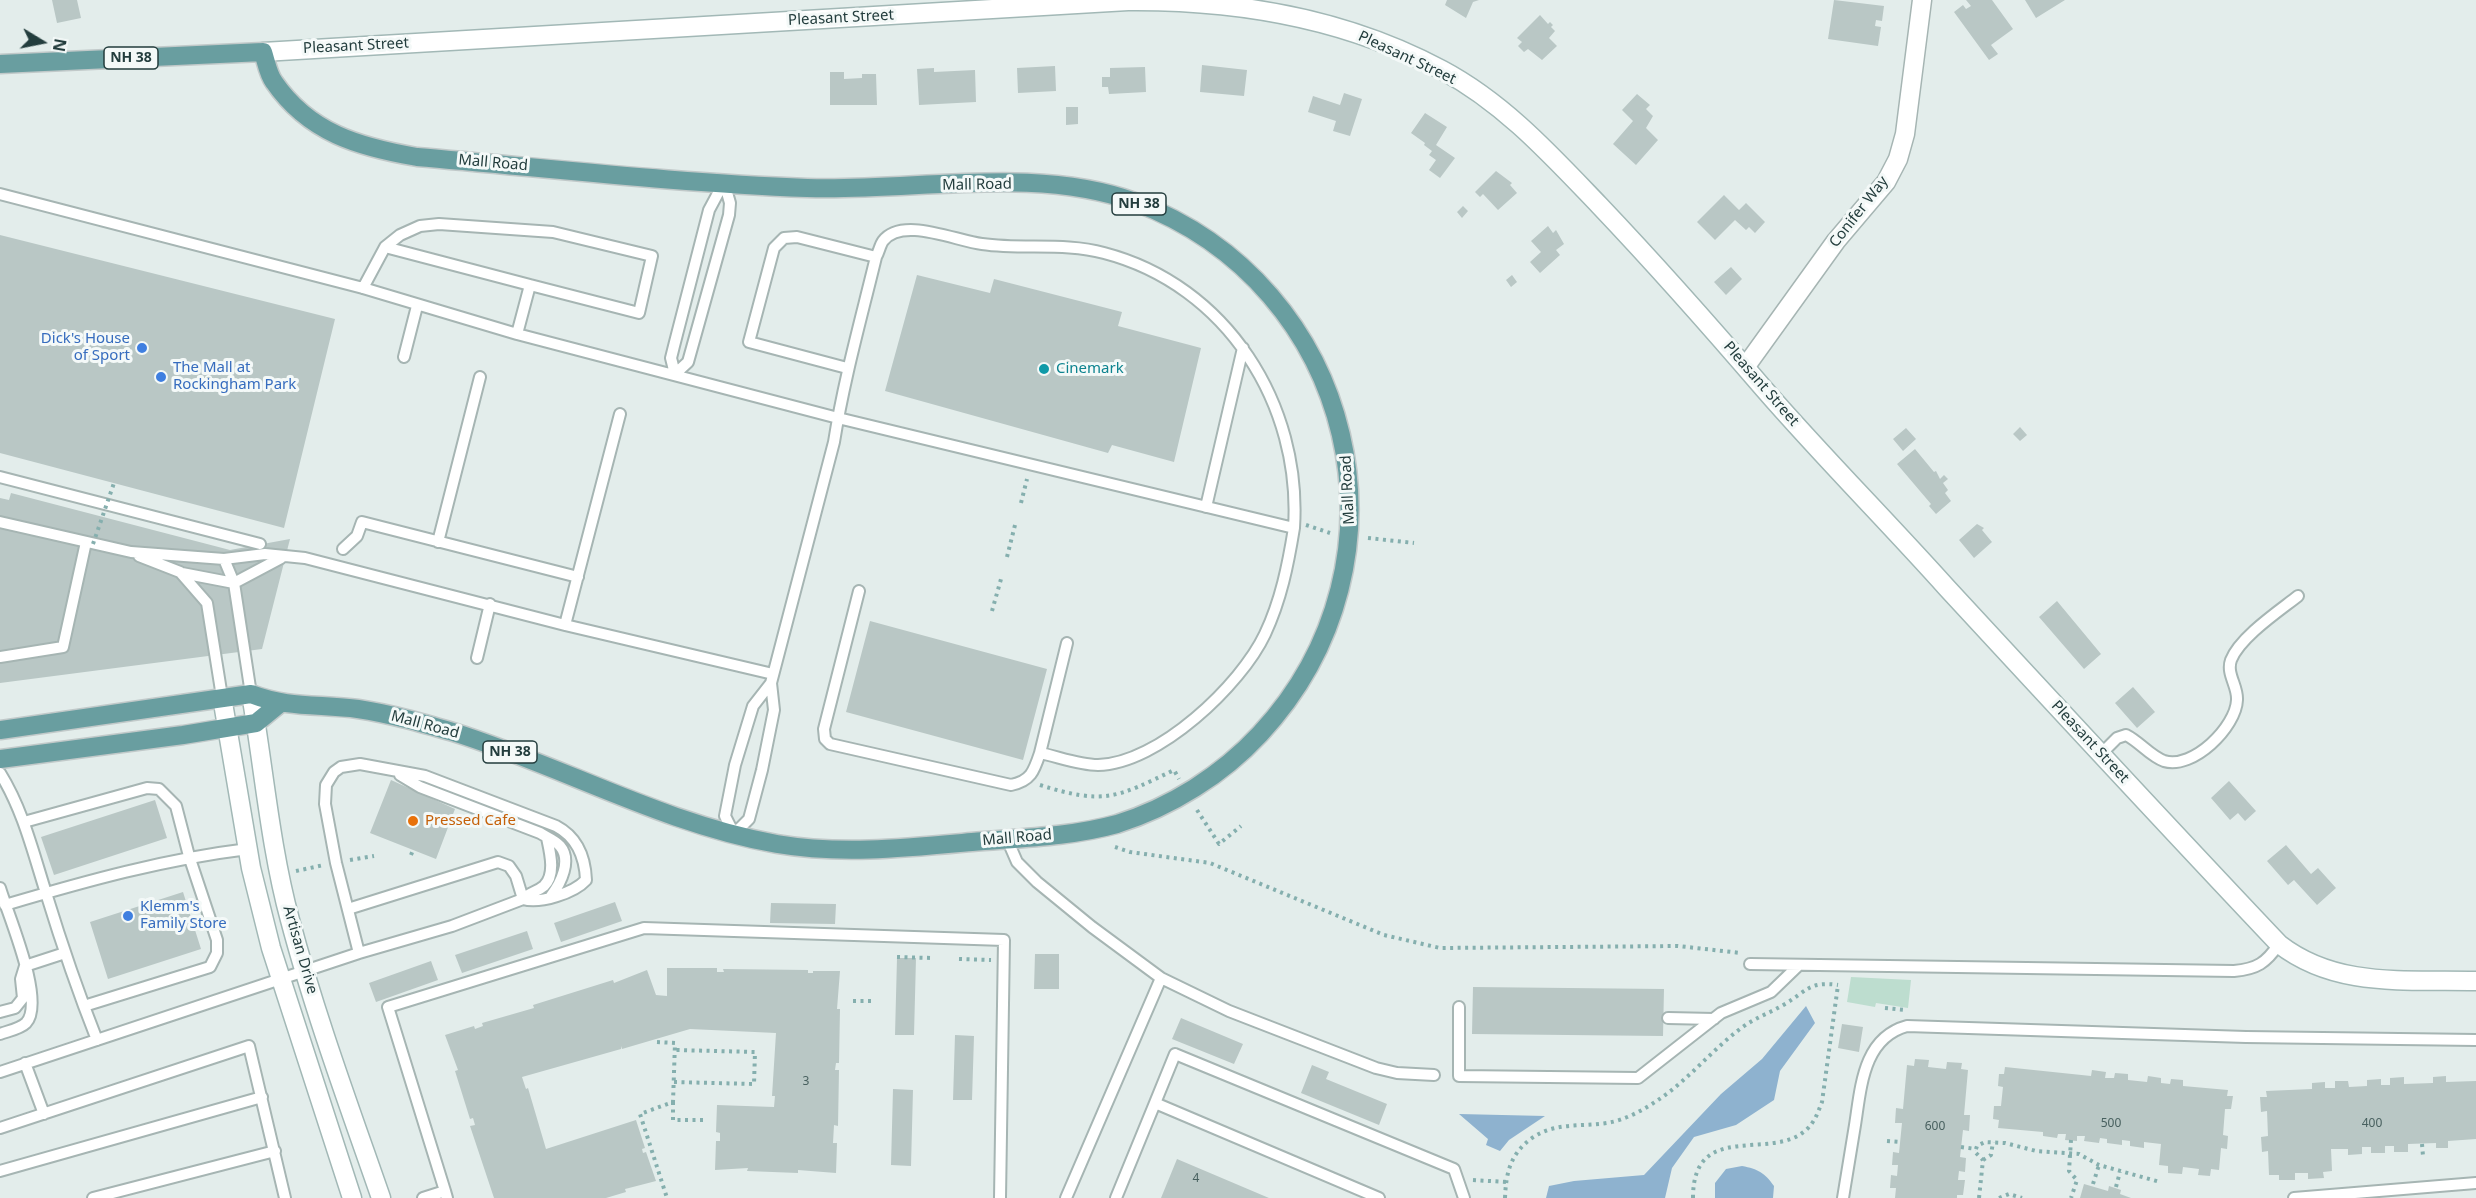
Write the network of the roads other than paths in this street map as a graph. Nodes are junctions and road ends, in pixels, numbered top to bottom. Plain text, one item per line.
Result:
1 (1922, 0) edge
2 (263, 52) junction
3 (0, 64) edge
4 (724, 182) junction
5 (0, 194) edge
6 (385, 248) junction
7 (876, 257) junction
8 (530, 285) junction
9 (363, 288) junction
10 (417, 306) junction
11 (517, 334) junction
12 (1244, 348) junction
13 (404, 357) dead end
14 (1746, 366) junction
15 (848, 368) junction
16 (675, 374) junction
17 (480, 377) dead end
18 (620, 414) dead end
19 (838, 418) junction
20 (0, 477) edge
21 (1206, 507) junction
22 (0, 522) edge
23 (1298, 527) junction
24 (438, 542) junction
25 (90, 543) junction
26 (260, 544) dead end
27 (343, 549) dead end
28 (131, 552) junction
29 (281, 558) junction
30 (224, 559) junction
31 (180, 572) junction
32 (578, 577) junction
33 (234, 583) junction
34 (859, 591) dead end
35 (2298, 596) dead end
36 (490, 604) junction
37 (565, 625) junction
38 (1067, 643) dead end
39 (0, 657) edge
40 (477, 658) dead end
41 (772, 679) junction
42 (250, 694) junction
43 (222, 697) junction
44 (278, 705) junction
45 (256, 723) junction
46 (226, 728) junction
47 (0, 730) edge
48 (1040, 753) junction
49 (2101, 754) junction
50 (0, 759) edge
51 (395, 772) junction
52 (0, 773) edge
53 (24, 822) junction
54 (734, 834) junction
55 (547, 838) junction
56 (1006, 839) junction
57 (248, 849) junction
58 (189, 856) junction
59 (0, 888) edge
60 (46, 893) junction
61 (551, 896) junction
62 (523, 899) junction
63 (5, 905) junction
64 (348, 909) junction
65 (2279, 944) junction
66 (65, 953) junction
67 (359, 953) junction
68 (1750, 964) road end
69 (1799, 965) junction
70 (25, 966) junction
71 (305, 971) junction
72 (1161, 978) junction
73 (282, 980) junction
74 (2476, 981) edge
75 (84, 1006) junction
76 (1459, 1007) dead end
77 (0, 1012) edge
78 (1668, 1018) dead end
79 (1714, 1019) junction
80 (0, 1034) edge
81 (97, 1040) junction
82 (2476, 1040) edge
83 (25, 1064) junction
84 (0, 1072) edge
85 (1434, 1075) dead end
86 (262, 1097) junction
87 (1155, 1103) junction
88 (44, 1113) junction
89 (0, 1128) edge
90 (275, 1151) junction
91 (0, 1171) edge
92 (2476, 1183) edge
93 (446, 1195) edge
94 (93, 1198) edge
95 (285, 1198) edge
96 (352, 1198) edge
97 (381, 1198) edge
98 (423, 1198) edge
99 (1000, 1198) edge
100 (1066, 1198) edge
101 (1116, 1198) edge
102 (1379, 1198) edge
103 (1464, 1198) edge
104 (1843, 1198) edge
105 (2295, 1198) edge

1 - 14 main road, Conifer Way
2 - 3 main road, Pleasant Street / NH 38
2 - 4 main road, Mall Road / NH 38
2 - 14 main road, Pleasant Street
4 - 16 lane
4 - 16 lane
4 - 56 main road, Mall Road / NH 38
5 - 9 lane
6 - 8 lane
6 - 8 lane
6 - 9 lane
7 - 12 lane
7 - 15 lane
7 - 15 lane
8 - 11 lane
9 - 10 lane
10 - 11 lane
10 - 13 lane
11 - 16 lane
12 - 21 lane
12 - 23 lane
14 - 49 main road, Pleasant Street
15 - 19 lane
16 - 19 lane
17 - 24 lane
18 - 32 lane
19 - 21 lane
19 - 41 lane
20 - 26 lane
21 - 23 lane
22 - 25 lane
23 - 48 lane
24 - 27 lane
24 - 32 lane
25 - 28 lane
25 - 39 lane
28 - 30 lane
28 - 31 lane
29 - 30 lane
29 - 33 lane
29 - 36 lane
30 - 33 lane
31 - 33 lane
31 - 43 lane
32 - 37 lane
33 - 42 lane
34 - 48 lane
35 - 49 lane
36 - 37 lane
36 - 40 lane
37 - 41 lane
38 - 48 lane
41 - 54 lane
41 - 54 lane
42 - 43 main road, Mall Road / NH 38
42 - 44 main road, Mall Road / NH 38
42 - 45 main road, Artisan Drive
43 - 46 main road, Artisan Drive
43 - 47 main road, Mall Road / NH 38
44 - 45 main road
44 - 54 main road, Mall Road / NH 38
45 - 46 main road
45 - 71 main road, Artisan Drive
46 - 50 main road
46 - 57 main road, Artisan Drive
49 - 65 main road, Pleasant Street
51 - 55 lane
51 - 61 lane
51 - 64 lane
52 - 53 lane
53 - 58 lane
53 - 60 lane
54 - 56 main road, Mall Road / NH 38
55 - 61 lane
55 - 62 lane
56 - 72 lane
57 - 58 lane
57 - 73 main road, Artisan Drive
58 - 60 lane
58 - 75 lane
59 - 63 lane
60 - 63 lane
60 - 66 lane
61 - 62 lane
62 - 64 lane
62 - 67 lane
63 - 70 lane
64 - 67 lane
65 - 69 lane
65 - 74 main road, Pleasant Street
66 - 70 lane
66 - 75 lane
67 - 71 lane
68 - 69 lane
69 - 79 lane
70 - 77 lane
70 - 80 lane
71 - 73 lane
71 - 97 main road, Artisan Drive
72 - 85 lane
72 - 100 lane
73 - 81 lane
73 - 96 main road, Artisan Drive
75 - 81 lane
76 - 79 lane
78 - 79 lane
81 - 83 lane
82 - 104 lane
83 - 84 lane
83 - 88 lane
86 - 88 lane
86 - 90 lane
86 - 91 lane
87 - 101 lane
87 - 102 lane
87 - 103 lane
88 - 89 lane
90 - 94 lane
90 - 95 lane
92 - 105 lane
93 - 98 lane
93 - 99 lane

